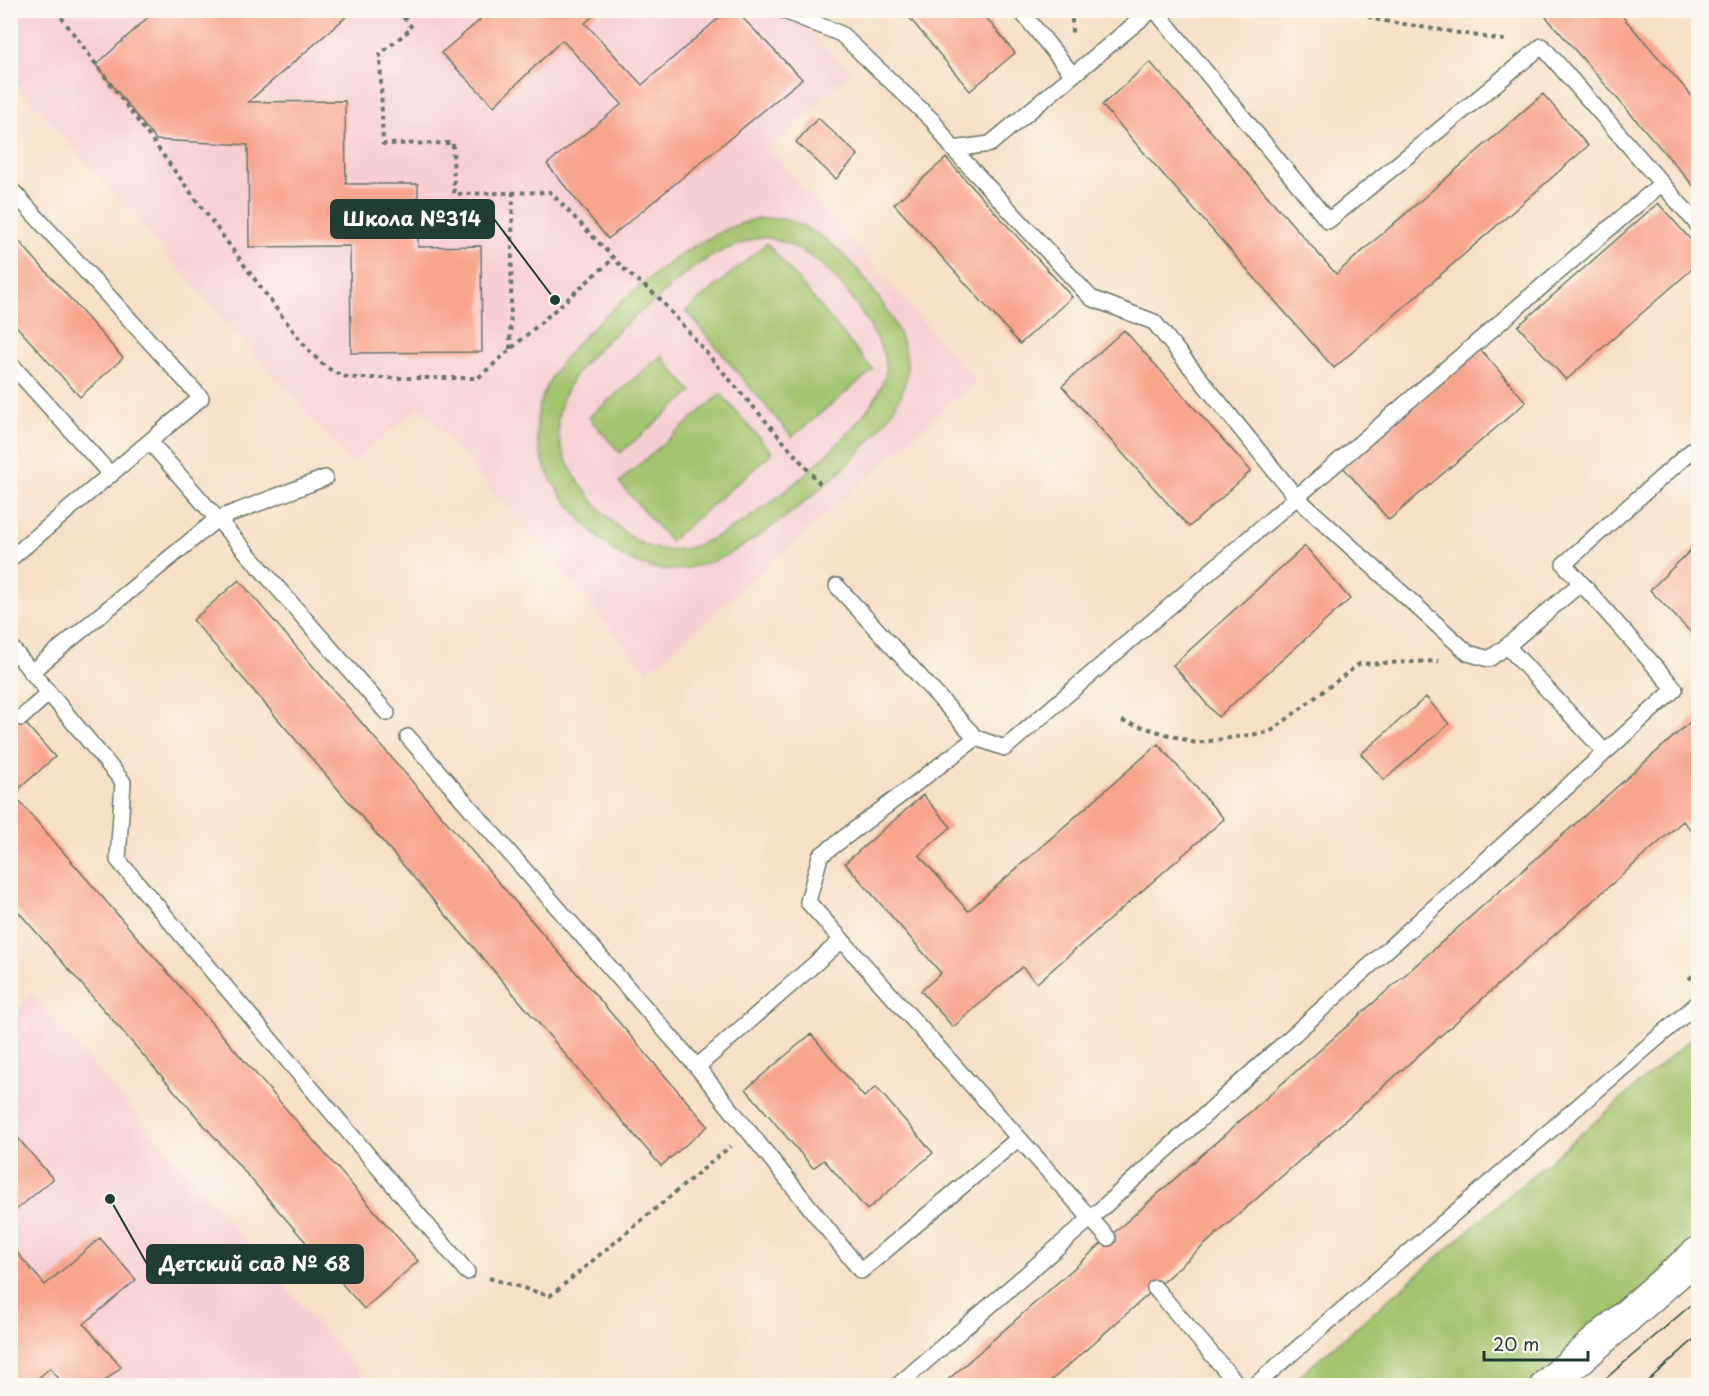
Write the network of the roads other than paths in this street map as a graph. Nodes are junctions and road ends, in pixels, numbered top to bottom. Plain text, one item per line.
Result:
1 (782, 10) edge
2 (1020, 10) edge
3 (1153, 10) edge
4 (1073, 75) junction
5 (953, 149) junction
6 (1661, 184) junction
7 (10, 188) edge
8 (1698, 225) edge
9 (10, 363) edge
10 (150, 442) junction
11 (1698, 445) edge
12 (111, 475) junction
13 (326, 478) dead end
14 (1296, 497) junction
15 (217, 519) junction
16 (10, 559) edge
17 (1581, 583) junction
18 (837, 586) dead end
19 (10, 646) edge
20 (1507, 646) junction
21 (31, 672) junction
22 (49, 693) junction
23 (387, 713) dead end
24 (21, 718) dead end
25 (408, 737) dead end
26 (976, 738) junction
27 (1604, 751) junction
28 (842, 940) junction
29 (1698, 1003) edge
30 (697, 1067) junction
31 (1018, 1138) junction
32 (1090, 1219) junction
33 (1108, 1238) dead end
34 (1698, 1254) edge
35 (467, 1272) road end
36 (1155, 1288) dead end
37 (897, 1386) edge
38 (1239, 1386) edge
39 (1254, 1386) edge
40 (1547, 1386) edge

1 - 5 lane
2 - 4 lane
3 - 4 lane
3 - 6 lane
4 - 5 lane
5 - 14 lane
6 - 8 lane
6 - 14 lane
7 - 10 lane
9 - 12 lane
10 - 12 lane
10 - 15 lane
11 - 17 lane
12 - 16 lane
13 - 15 lane
14 - 20 lane
14 - 26 lane
15 - 21 lane
15 - 23 lane
17 - 20 lane
17 - 27 lane
18 - 26 lane
19 - 21 lane
20 - 27 lane
21 - 22 lane
22 - 24 lane
22 - 35 lane
25 - 30 lane
26 - 28 lane
27 - 32 lane
28 - 30 lane
28 - 31 lane
29 - 39 lane
30 - 31 lane
31 - 32 lane
32 - 33 lane
32 - 37 lane
34 - 40 main road
36 - 38 lane

